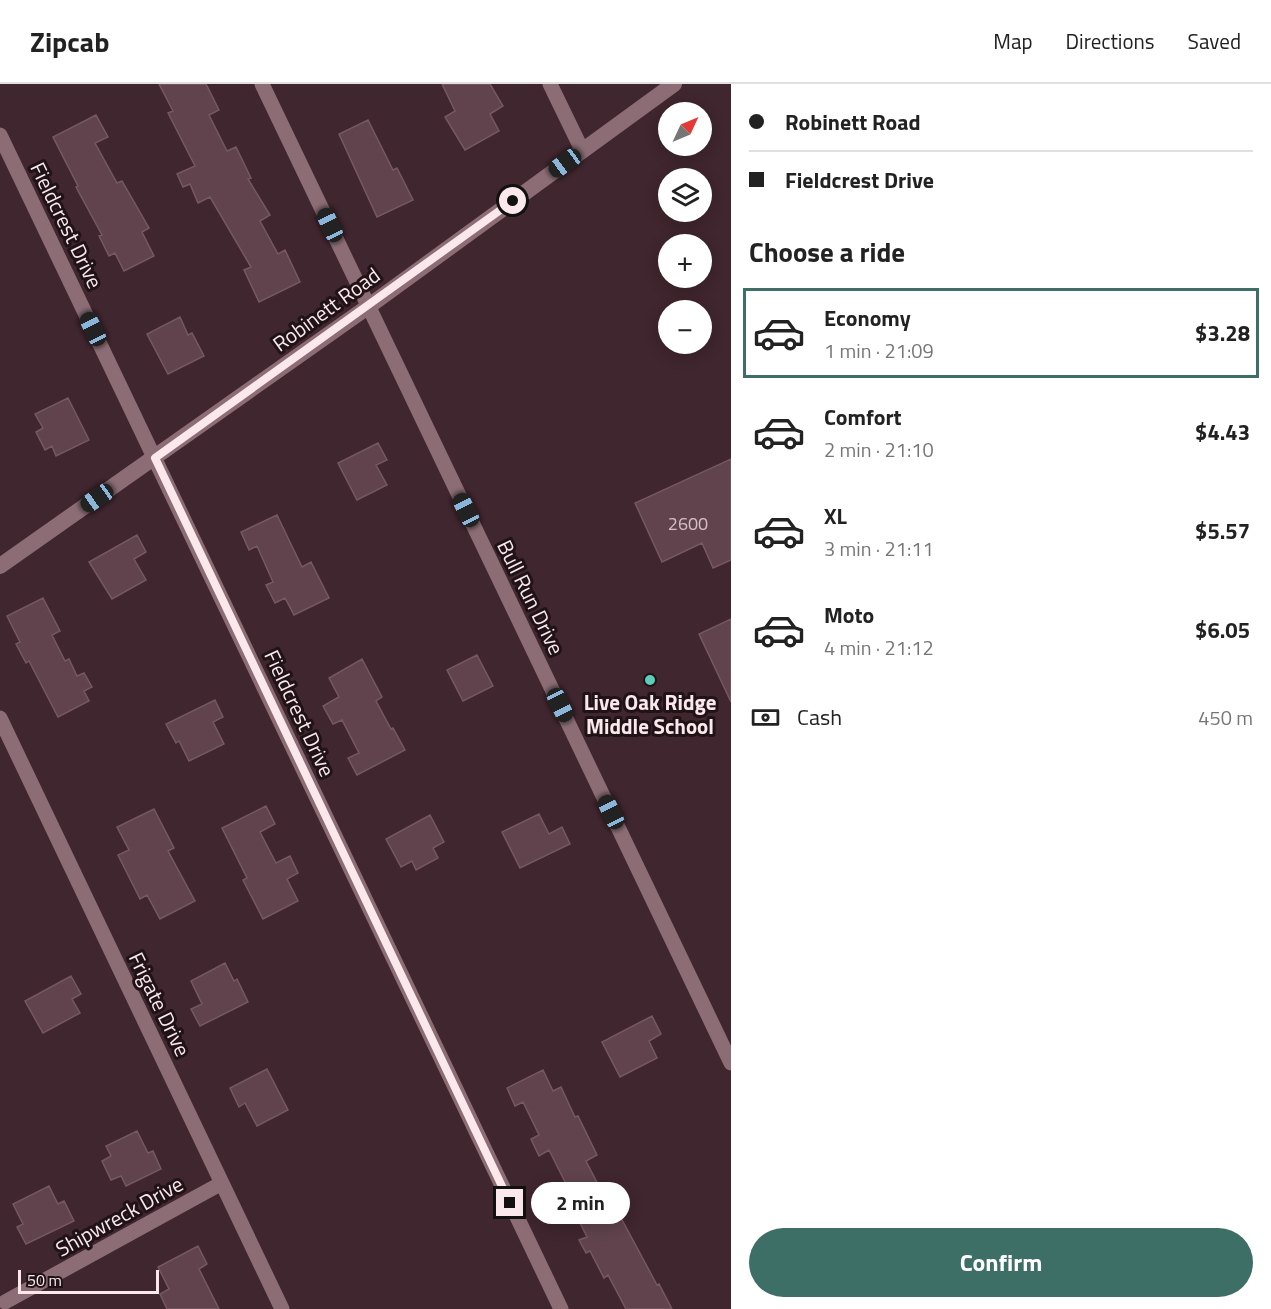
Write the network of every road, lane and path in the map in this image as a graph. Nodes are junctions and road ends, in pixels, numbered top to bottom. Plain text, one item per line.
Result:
1 (262, 84) edge
2 (550, 84) edge
3 (674, 84) edge
4 (0, 135) edge
5 (582, 150) junction
6 (369, 306) junction
7 (155, 458) junction
8 (0, 566) edge
9 (0, 718) edge
10 (731, 1063) edge
11 (222, 1183) junction
12 (5, 1301) edge
13 (282, 1309) edge
14 (561, 1309) edge

1 - 6 street, Bull Run Drive
2 - 5 street
3 - 5 street, Robinett Road
4 - 7 street, Fieldcrest Drive
5 - 6 street, Robinett Road
6 - 7 street, Robinett Road
6 - 10 street, Bull Run Drive
7 - 8 street, Robinett Road
7 - 14 street, Fieldcrest Drive
9 - 11 street, Frigate Drive
11 - 12 street, Shipwreck Drive
11 - 13 street, Frigate Drive

